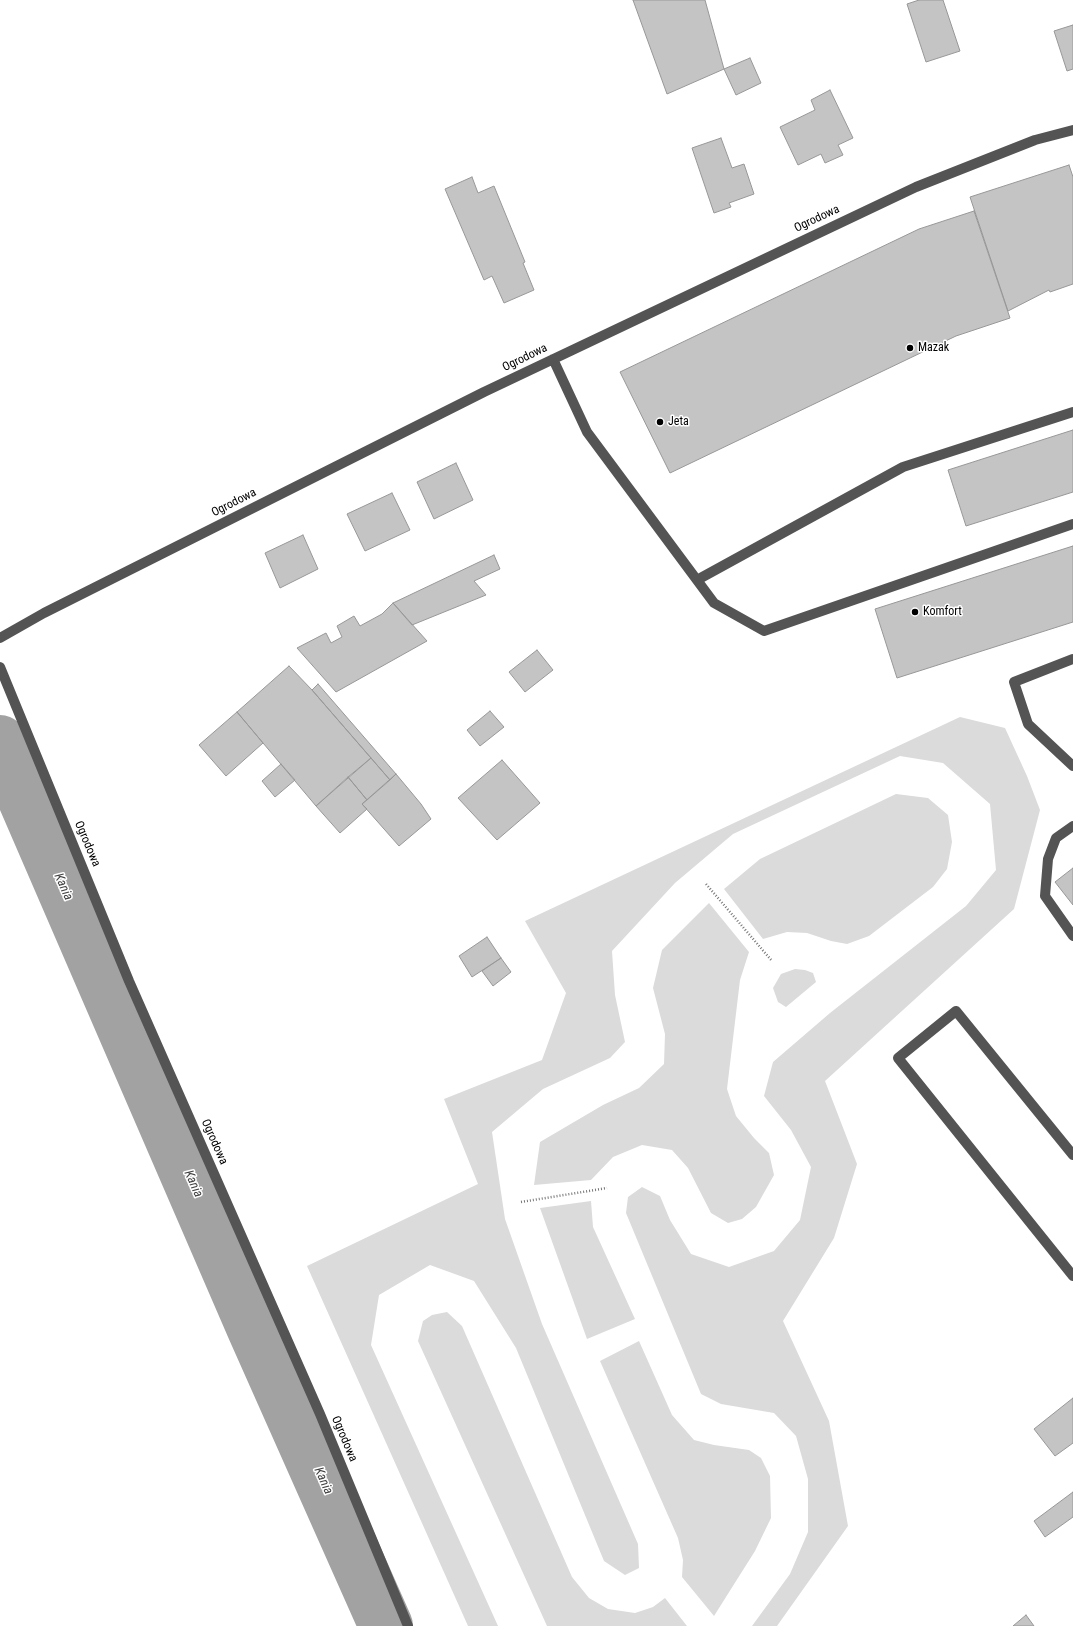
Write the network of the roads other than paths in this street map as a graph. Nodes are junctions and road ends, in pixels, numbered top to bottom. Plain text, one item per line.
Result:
1 (1073, 130) edge
2 (553, 359) junction
3 (1073, 412) edge
4 (1073, 524) edge
5 (697, 580) junction
6 (0, 638) edge
7 (1073, 659) edge
8 (0, 667) edge
9 (1073, 766) edge
10 (1073, 826) edge
11 (1073, 936) edge
12 (1073, 1155) edge
13 (1073, 1276) edge
14 (408, 1626) edge

1 - 2 street, Ogrodowa
2 - 5 street
2 - 6 street, Ogrodowa
3 - 5 street
4 - 5 street
7 - 9 street
8 - 14 street, Ogrodowa
10 - 11 street
12 - 13 street

